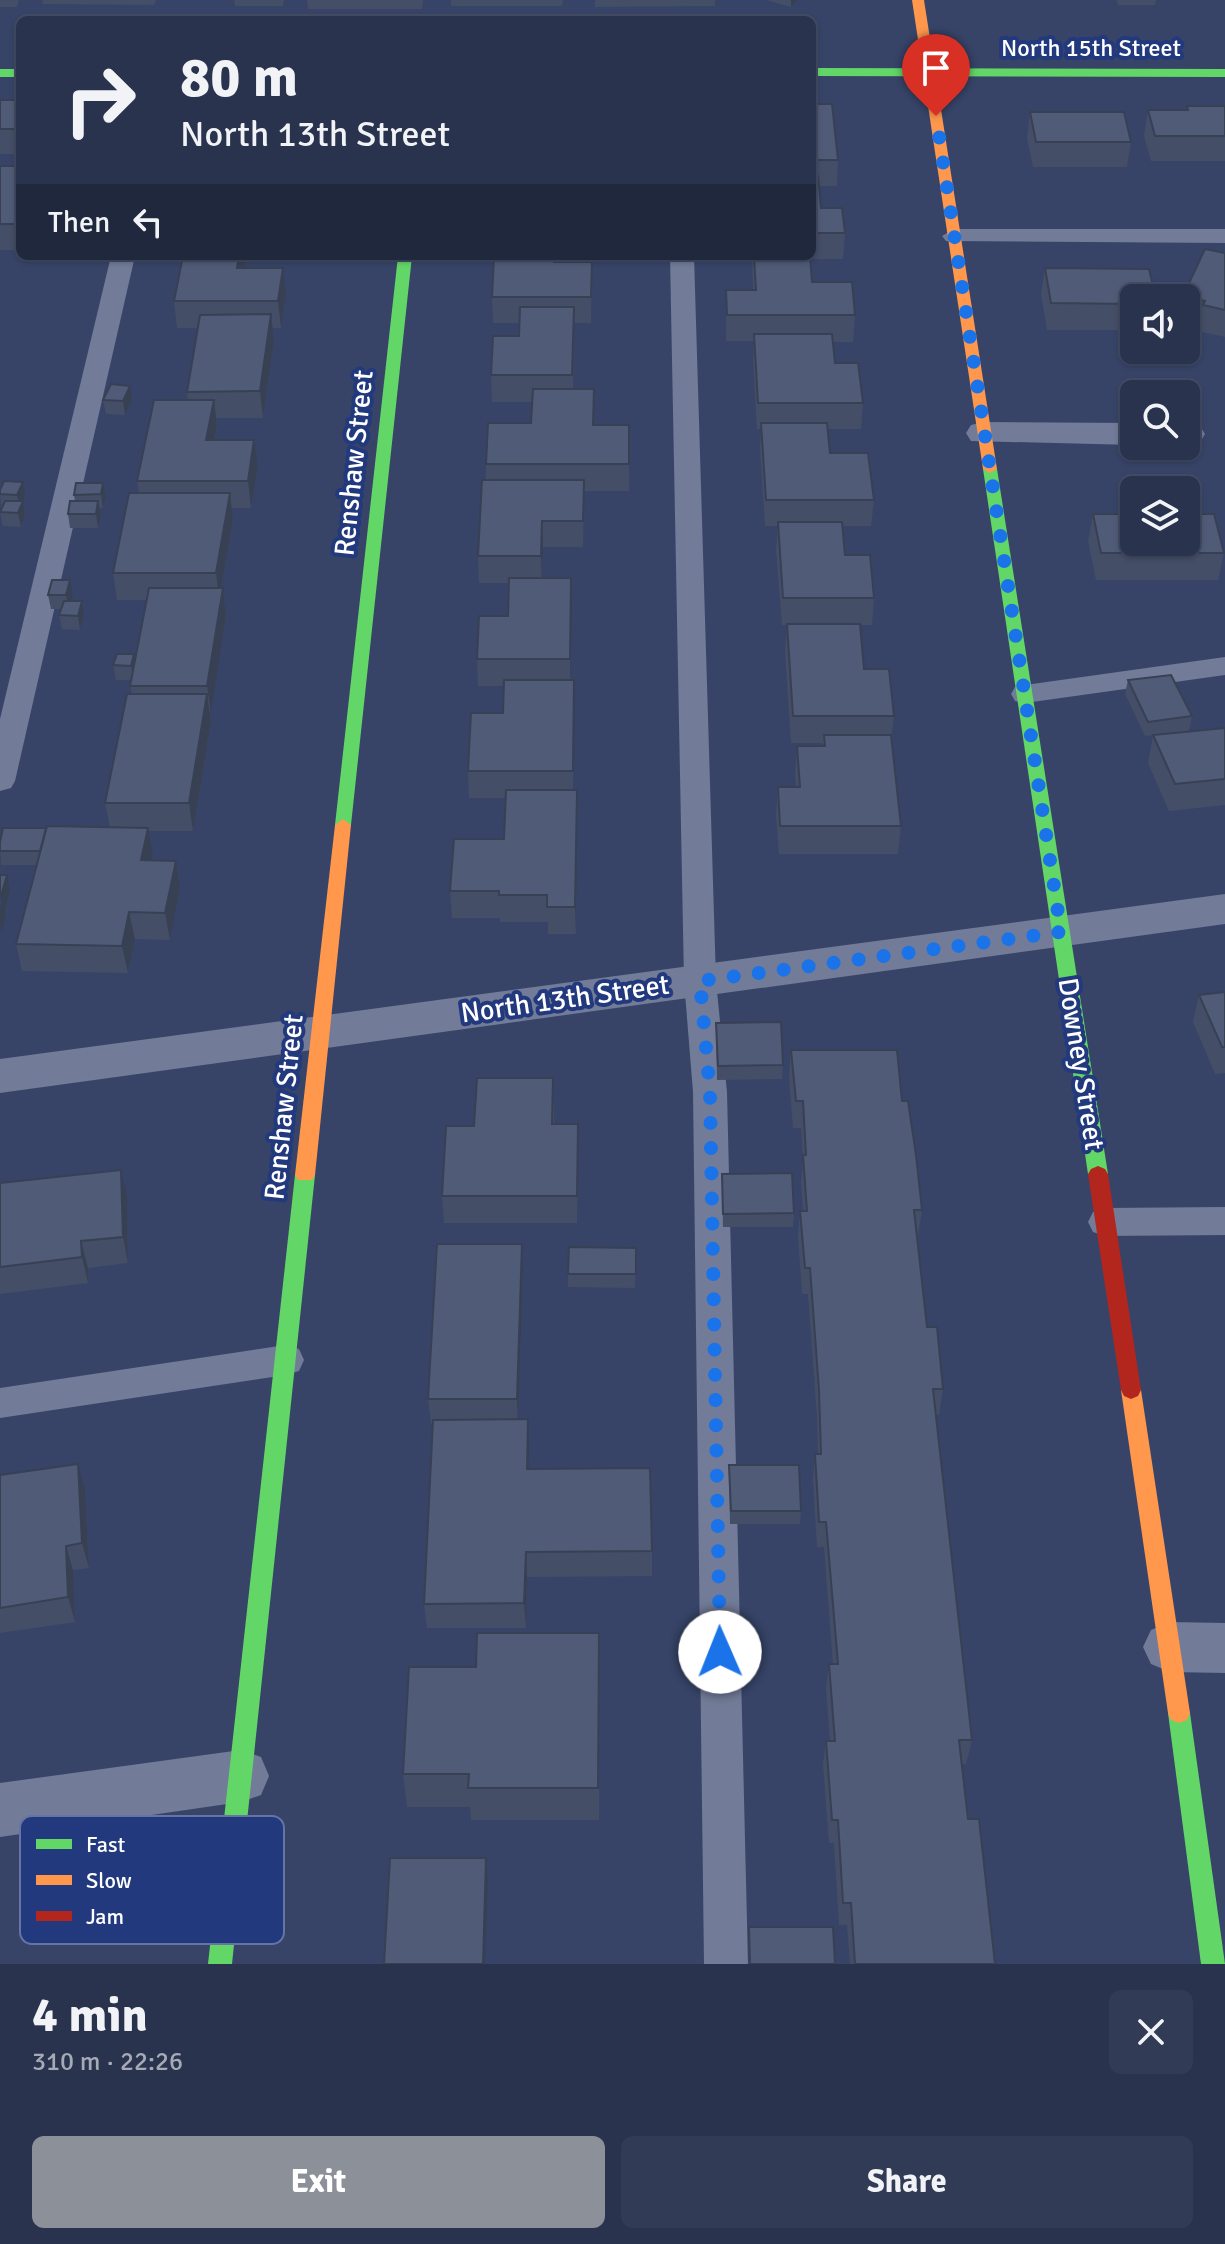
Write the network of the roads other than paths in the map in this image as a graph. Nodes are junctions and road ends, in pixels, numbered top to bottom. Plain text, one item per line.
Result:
1 (918, 0) edge
2 (816, 72) edge
3 (929, 72) junction
4 (1225, 73) edge
5 (954, 236) junction
6 (1225, 236) edge
7 (122, 260) edge
8 (405, 260) edge
9 (682, 260) edge
10 (984, 433) junction
11 (1120, 434) edge
12 (1225, 666) edge
13 (1025, 694) junction
14 (0, 781) edge
15 (1225, 909) edge
16 (1061, 932) junction
17 (700, 981) junction
18 (319, 1033) junction
19 (0, 1076) edge
20 (1225, 1221) edge
21 (1105, 1222) junction
22 (286, 1360) junction
23 (0, 1403) edge
24 (1170, 1647) junction
25 (1225, 1648) edge
26 (241, 1776) junction
27 (0, 1810) edge
28 (237, 1816) edge
29 (222, 1944) edge
30 (220, 1964) edge
31 (726, 1964) edge
32 (1213, 1964) edge

1 - 3 street, Downey Street
2 - 3 street, North 15th Street
3 - 4 street, North 15th Street
3 - 5 street, Downey Street
5 - 6 lane
5 - 10 street, Downey Street
7 - 14 lane
8 - 18 street, Renshaw Street
9 - 17 lane
10 - 11 street
10 - 13 street, Downey Street
12 - 13 lane
13 - 16 street, Downey Street
15 - 16 street, North 13th Street
16 - 17 street, North 13th Street
16 - 21 street, Downey Street
17 - 18 street, North 13th Street
17 - 31 lane
18 - 19 street, North 13th Street
18 - 22 street, Renshaw Street
20 - 21 lane
21 - 24 street, Downey Street
22 - 23 lane
22 - 26 street, Renshaw Street
24 - 25 street
24 - 32 street, Downey Street
26 - 27 street
26 - 28 street, Renshaw Street
29 - 30 street, Renshaw Street

